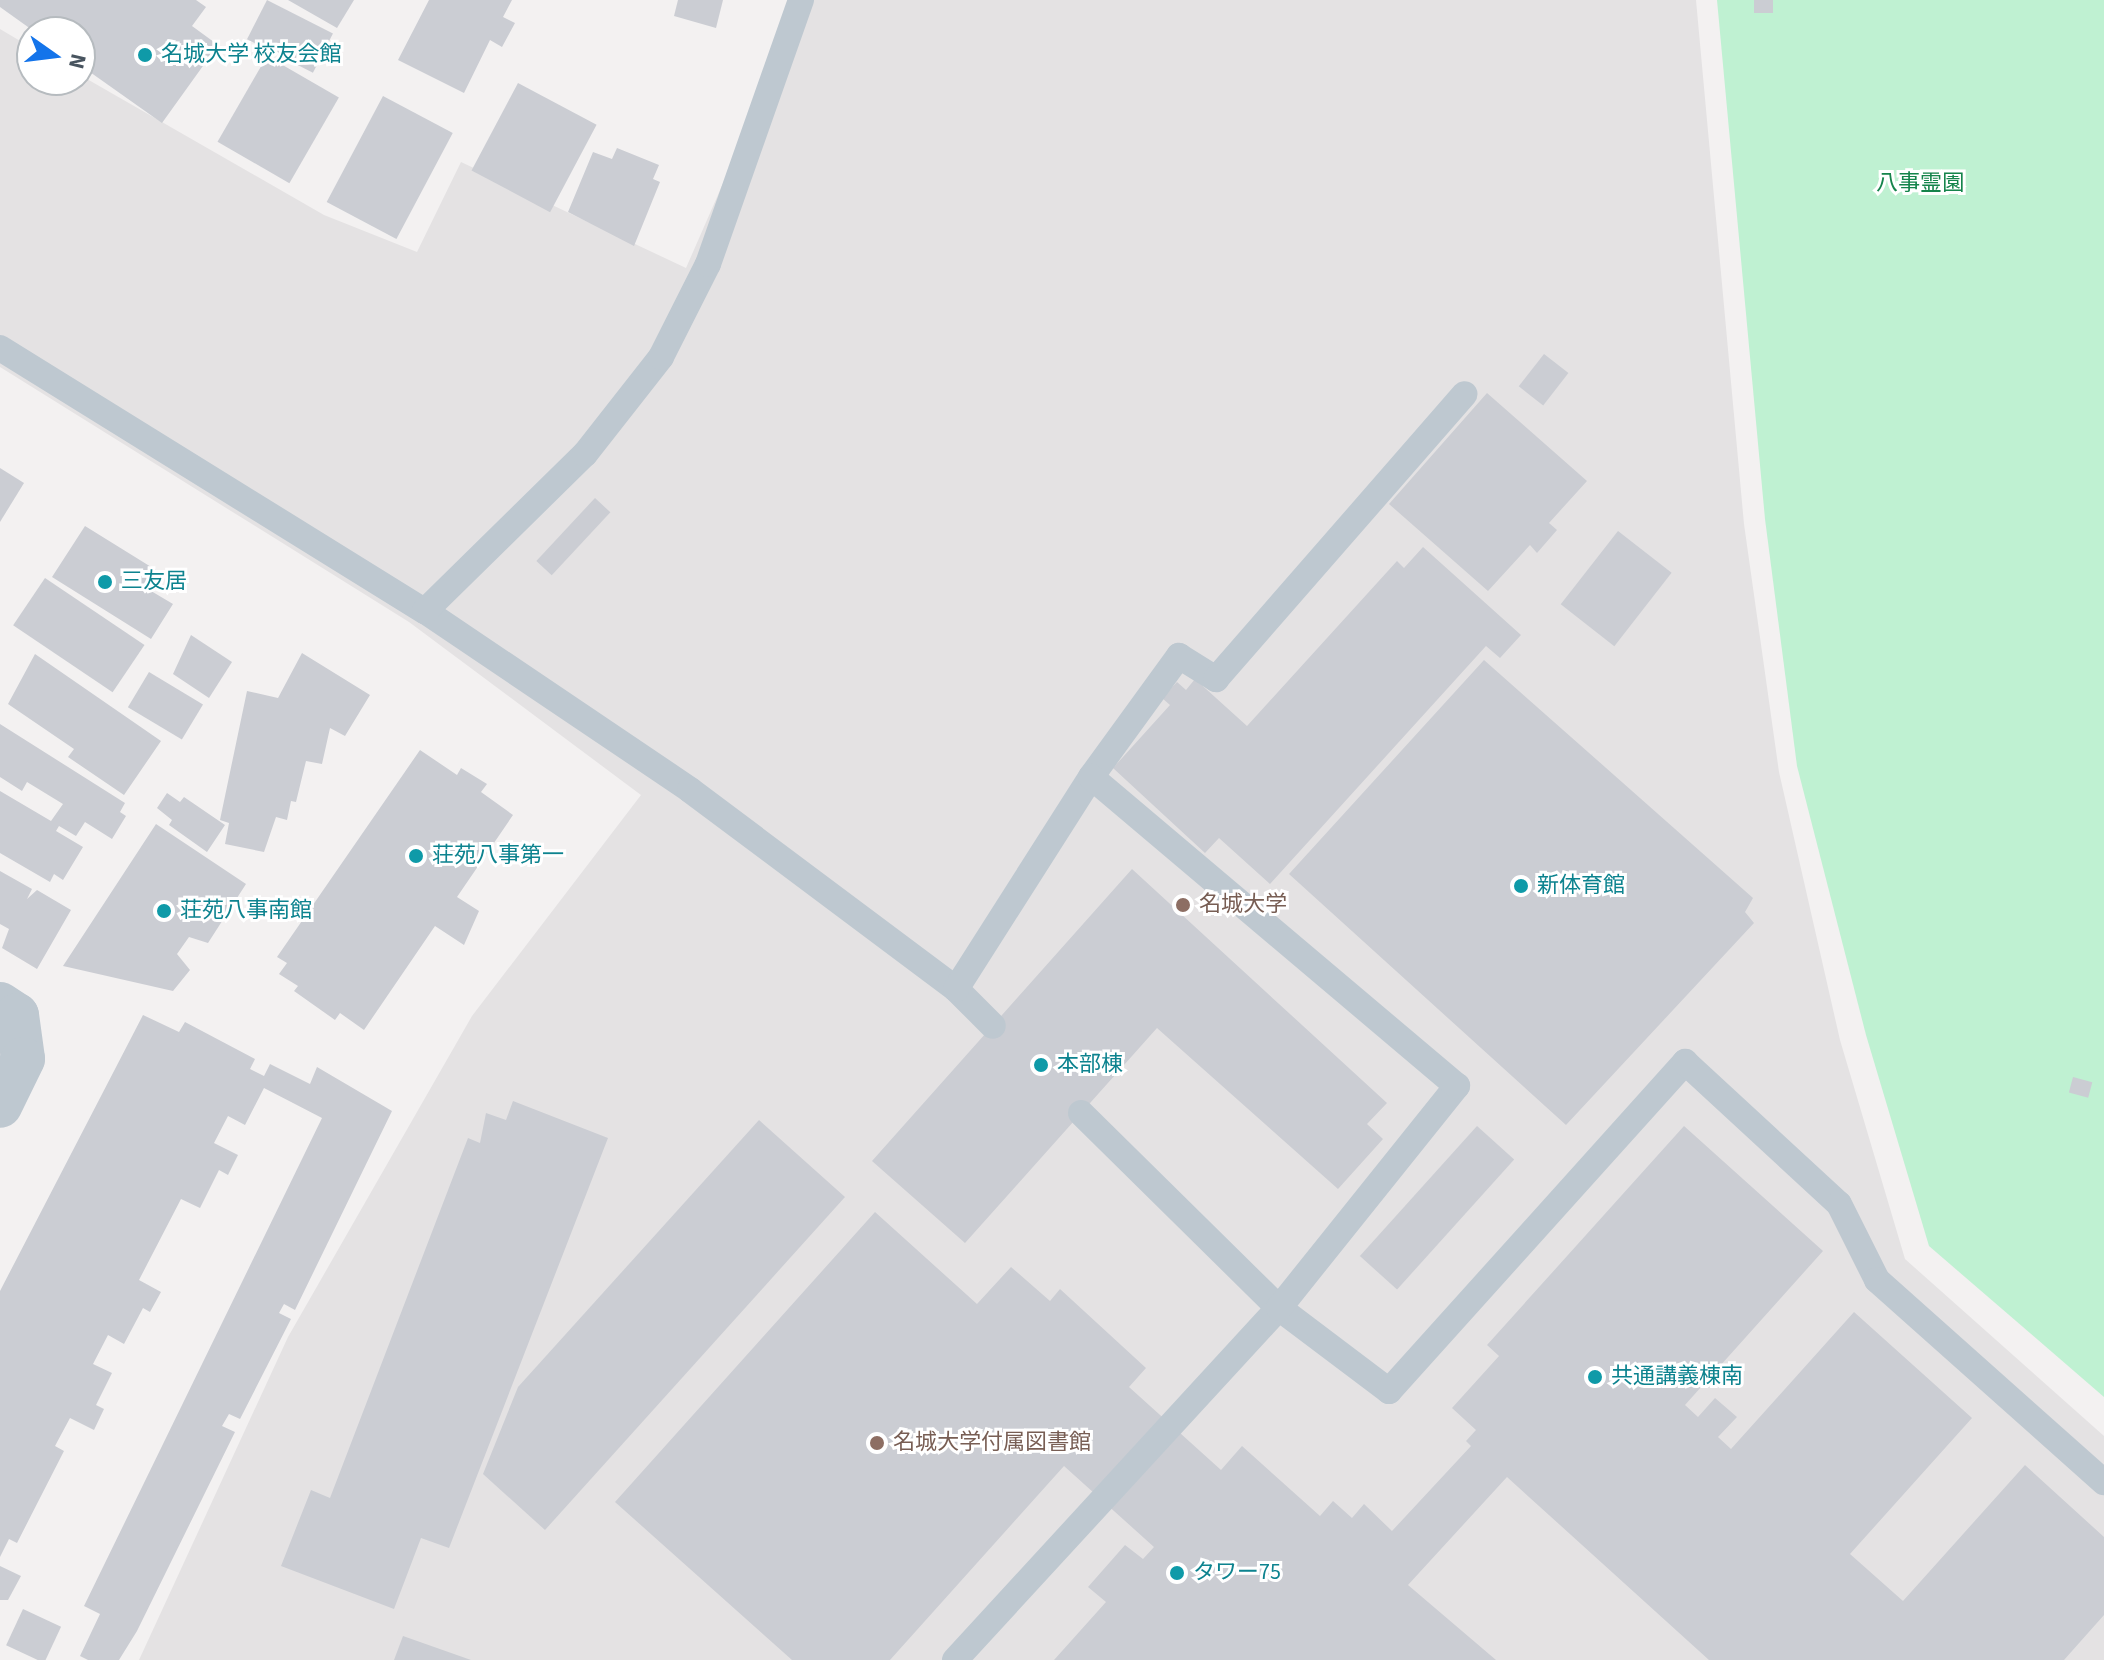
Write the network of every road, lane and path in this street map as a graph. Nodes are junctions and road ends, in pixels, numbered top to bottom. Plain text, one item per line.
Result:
1 (801, 0) edge
2 (0, 348) edge
3 (1465, 394) dead end
4 (425, 611) junction
5 (1091, 777) junction
6 (956, 989) junction
7 (0, 1004) edge
8 (993, 1026) dead end
9 (0, 1106) edge
10 (1081, 1113) dead end
11 (1279, 1308) junction
12 (2104, 1482) edge
13 (955, 1660) edge

1 - 4 lane
2 - 4 lane
3 - 5 lane
4 - 6 lane
5 - 6 lane
5 - 11 lane
6 - 8 lane
7 - 9 street
10 - 11 lane
11 - 12 lane
11 - 13 lane

